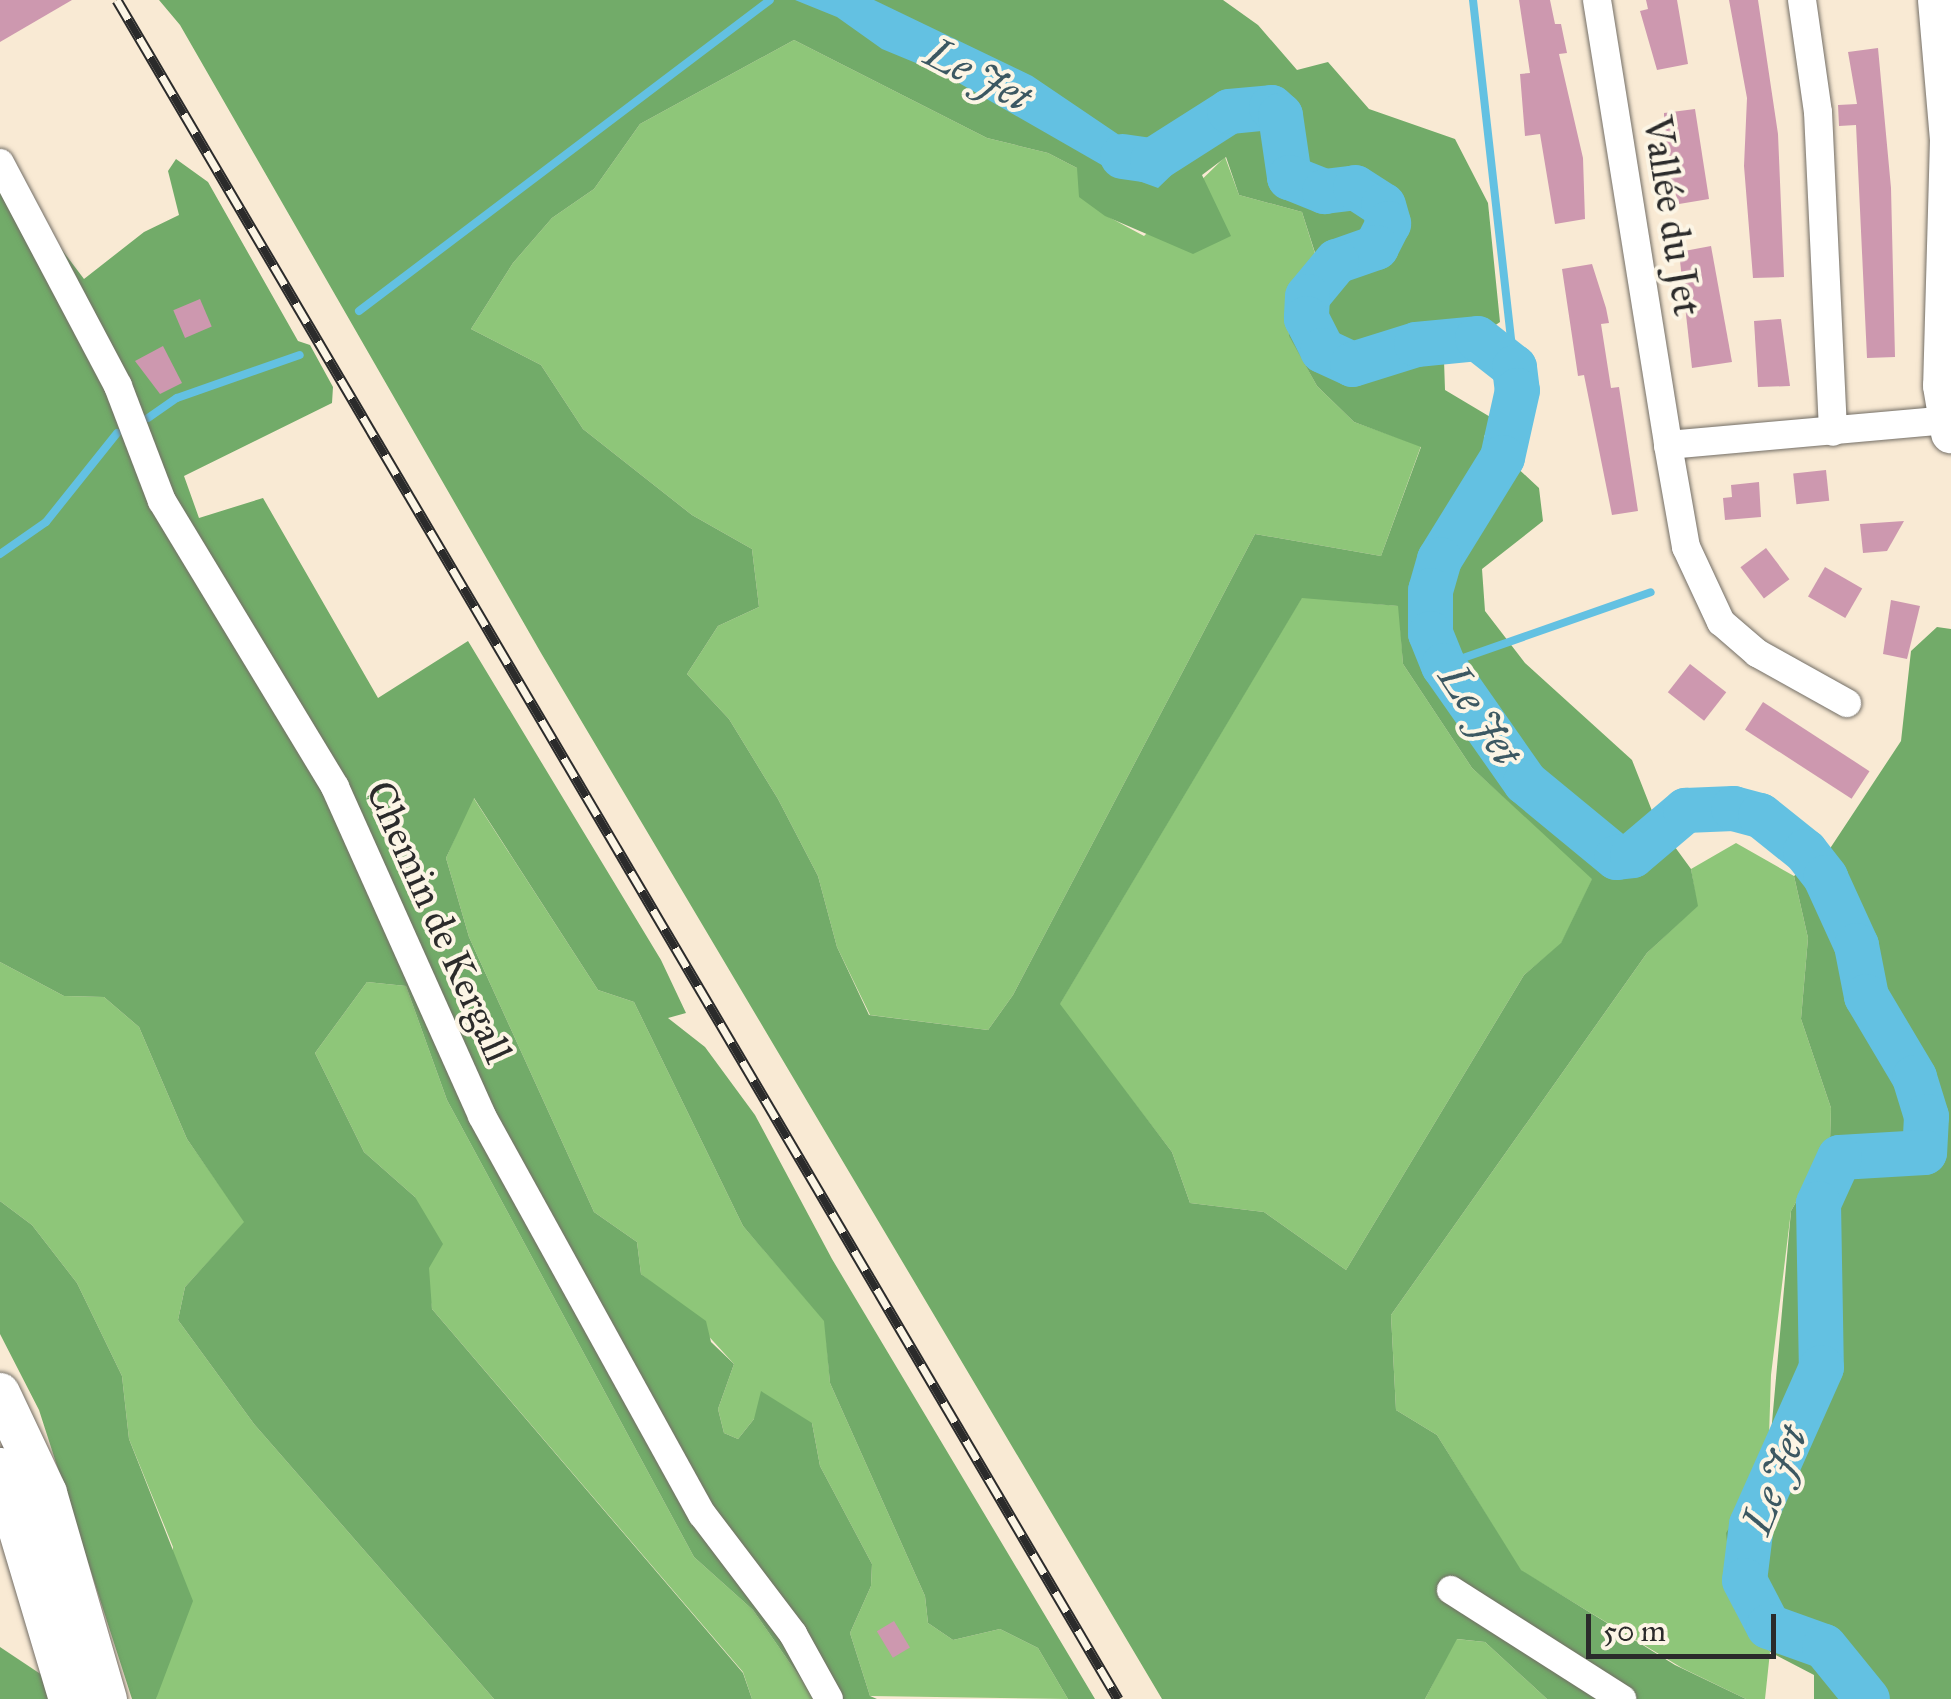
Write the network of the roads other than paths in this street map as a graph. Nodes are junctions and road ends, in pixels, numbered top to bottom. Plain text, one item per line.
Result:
1 (1597, 0) edge
2 (1802, 0) edge
3 (1938, 0) edge
4 (0, 163) edge
5 (1949, 427) edge
6 (1833, 432) junction
7 (1668, 445) junction
8 (1847, 703) dead end
9 (0, 1393) edge
10 (0, 1468) edge
11 (1451, 1590) dead end
12 (69, 1699) edge
13 (107, 1699) edge
14 (829, 1699) edge
15 (1622, 1699) edge

1 - 7 street, Vallée du Jet
2 - 6 street
3 - 5 main road
4 - 14 street, Chemin de Kergall
5 - 6 street
6 - 7 street
7 - 8 street, Vallée du Jet
9 - 13 main road
10 - 12 main road
11 - 15 street

